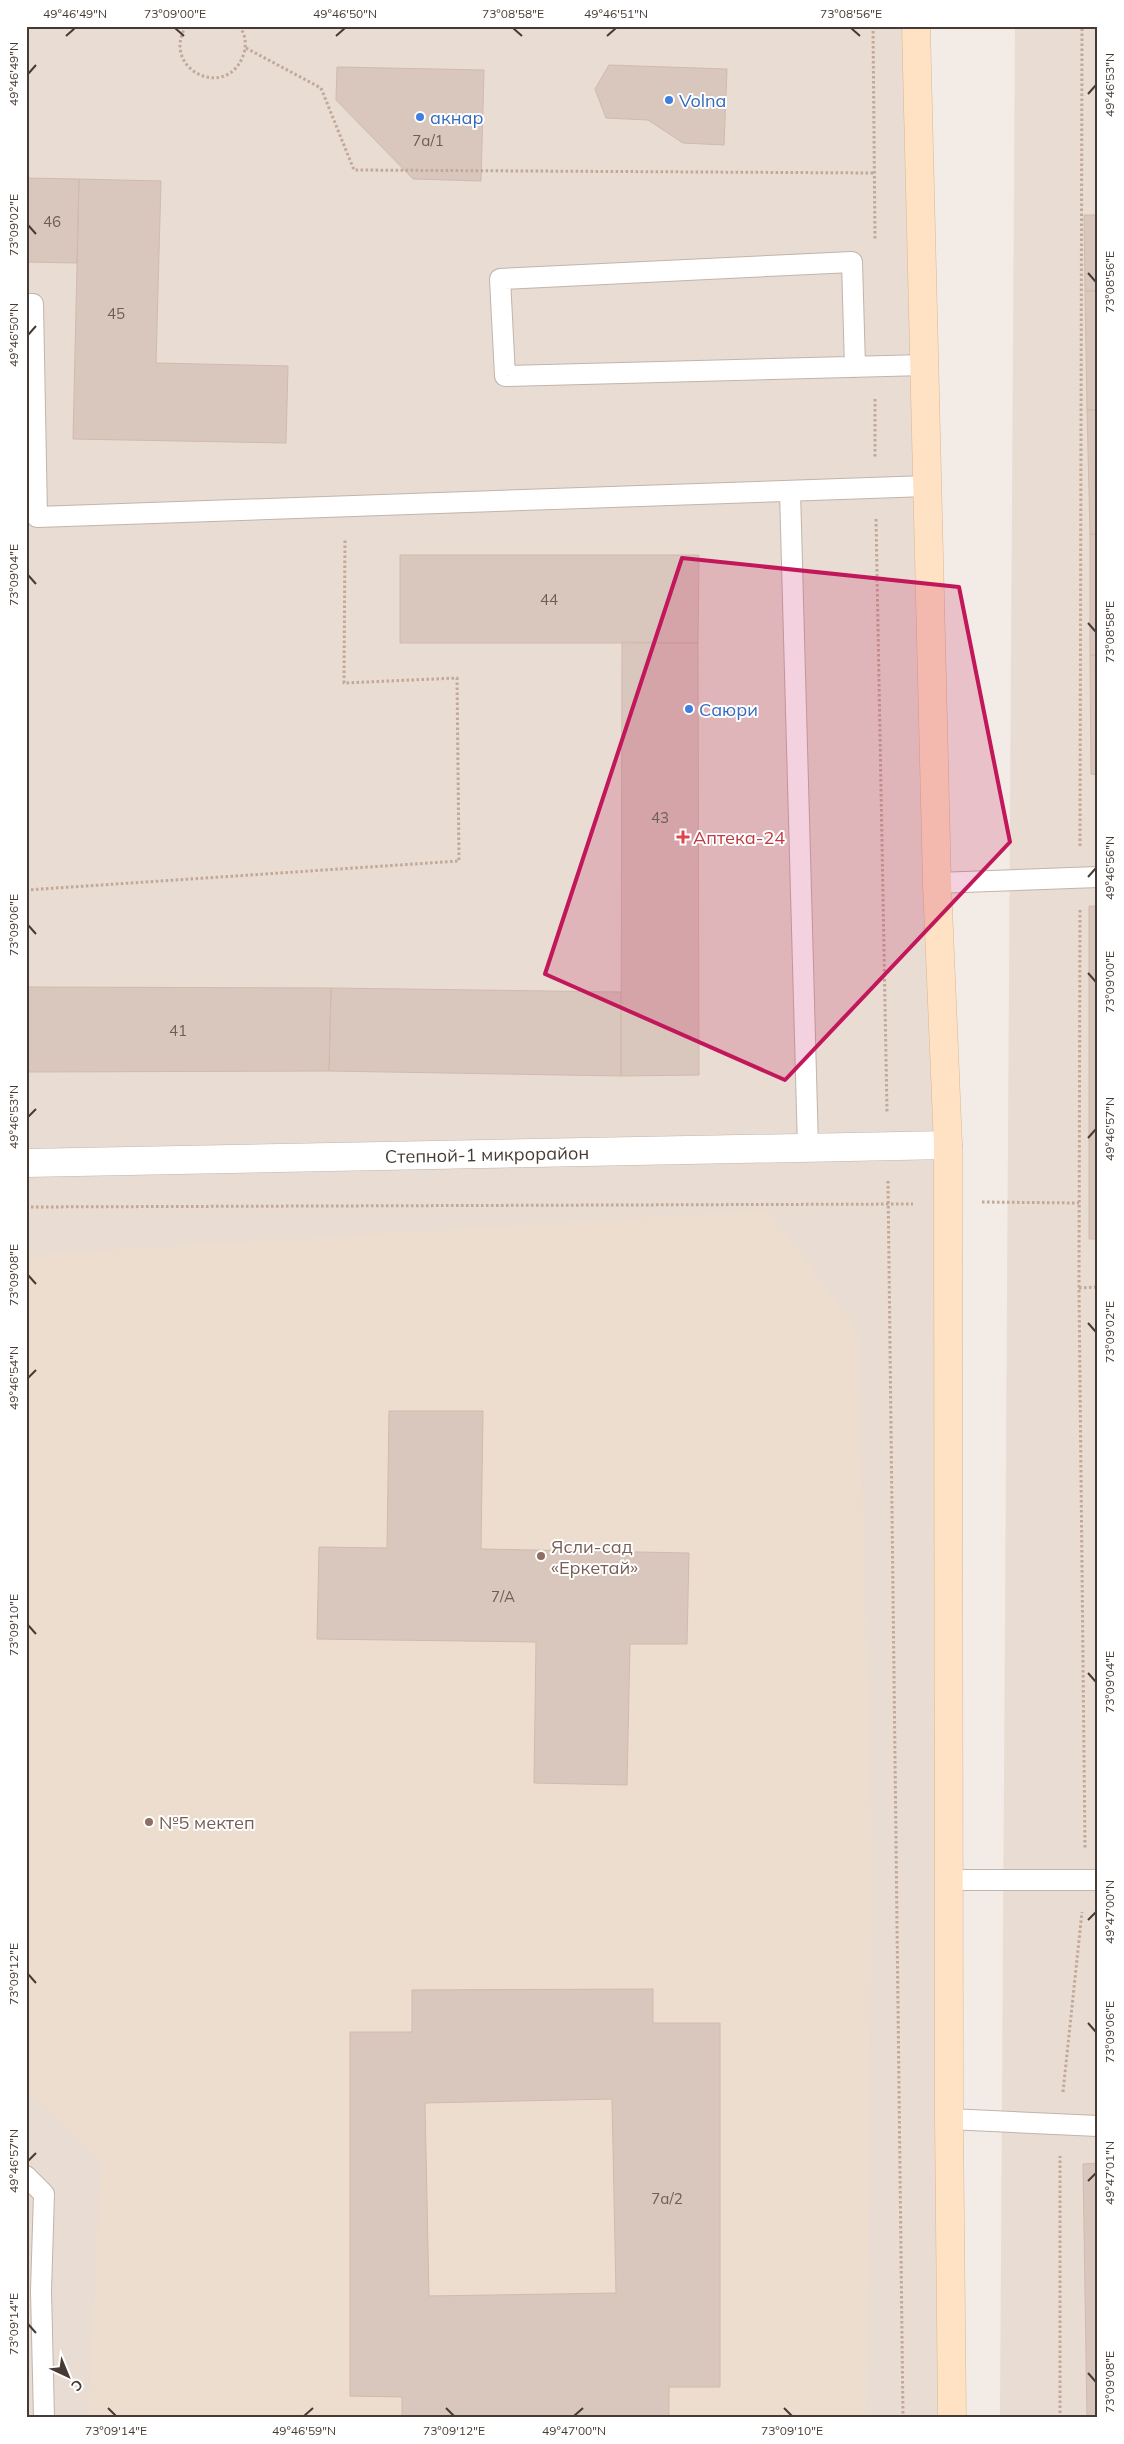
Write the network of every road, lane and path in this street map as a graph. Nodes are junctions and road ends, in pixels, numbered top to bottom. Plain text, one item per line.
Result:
1 (186, 26) edge
2 (239, 26) edge
3 (916, 26) edge
4 (1082, 26) edge
5 (246, 48) junction
6 (874, 173) dead end
7 (26, 304) edge
8 (924, 365) junction
9 (855, 367) junction
10 (928, 486) junction
11 (875, 488) junction
12 (790, 491) junction
13 (346, 506) junction
14 (1089, 877) edge
15 (937, 883) junction
16 (26, 890) edge
17 (948, 1145) junction
18 (888, 1146) junction
19 (808, 1148) junction
20 (26, 1163) edge
21 (948, 1201) junction
22 (1079, 1203) junction
23 (888, 1205) junction
24 (26, 1207) edge
25 (1098, 1287) edge
26 (949, 1880) junction
27 (1098, 1880) edge
28 (949, 2119) junction
29 (1098, 2126) edge
30 (26, 2176) edge
31 (33, 2292) edge
32 (44, 2418) edge
33 (903, 2418) edge
34 (952, 2418) edge

1 - 5 path
2 - 5 path
3 - 8 street
4 - 14 path
5 - 6 path
7 - 13 lane
8 - 9 lane
8 - 10 street
9 - 9 lane
10 - 11 lane
10 - 15 street
11 - 12 lane
11 - 18 path
12 - 13 lane
12 - 19 lane
13 - 16 path
14 - 15 lane
14 - 22 path
15 - 17 street
17 - 18 street, Степной-1 микрорайон
17 - 21 street
18 - 19 street, Степной-1 микрорайон
18 - 23 path
19 - 20 street, Степной-1 микрорайон
21 - 22 path
21 - 23 path
21 - 26 street
22 - 25 path
23 - 24 path
23 - 33 path
26 - 27 lane
26 - 28 street
28 - 29 lane
28 - 34 street
30 - 31 lane
31 - 32 lane

